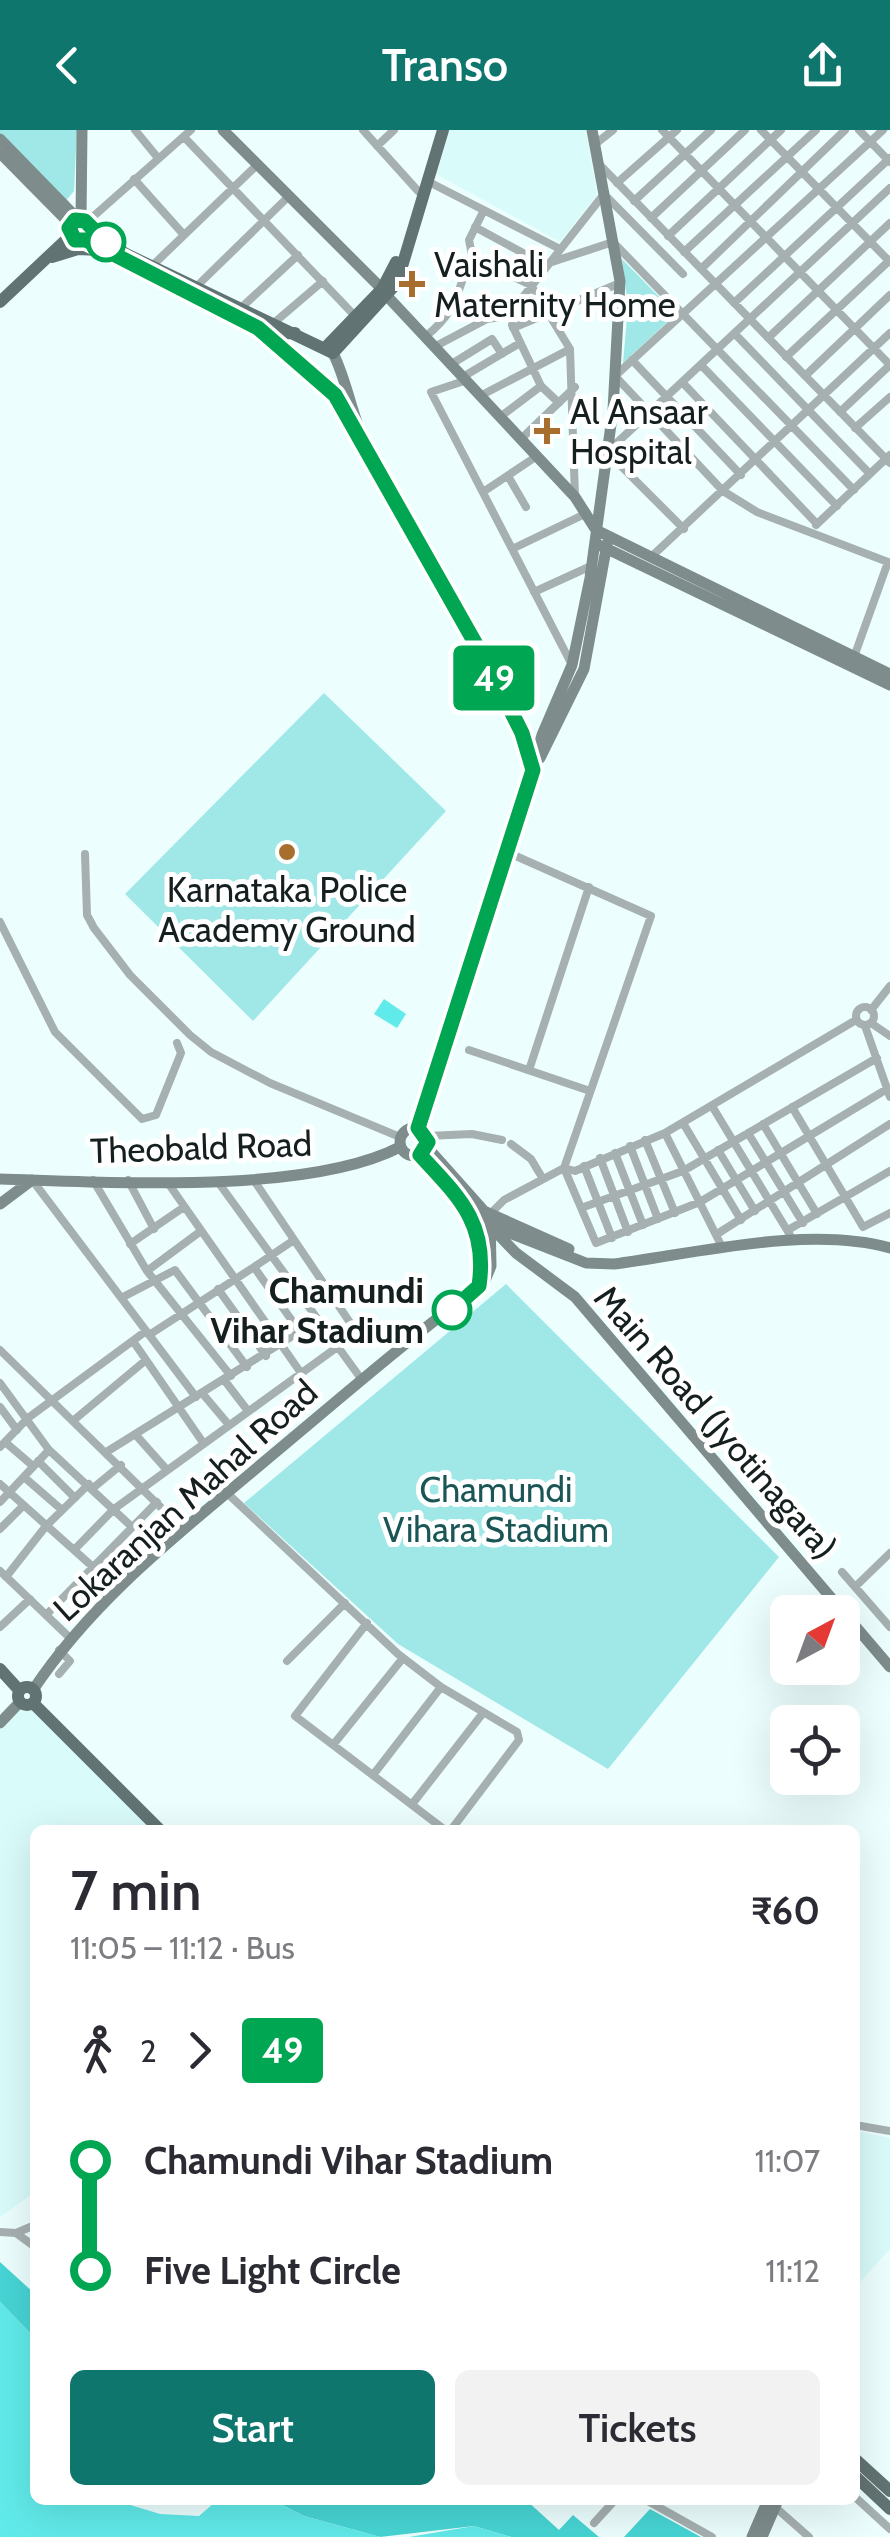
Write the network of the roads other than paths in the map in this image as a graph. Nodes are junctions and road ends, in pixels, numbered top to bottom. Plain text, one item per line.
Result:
1 (82, 130) edge
2 (135, 130) edge
3 (223, 130) edge
4 (364, 130) edge
5 (394, 130) edge
6 (436, 130) edge
7 (444, 130) edge
8 (592, 130) edge
9 (612, 130) edge
10 (677, 130) edge
11 (712, 130) edge
12 (744, 130) edge
13 (761, 130) edge
14 (781, 130) edge
15 (816, 130) edge
16 (845, 130) edge
17 (859, 130) edge
18 (883, 130) edge
19 (188, 132) edge
20 (666, 134) edge
21 (0, 140) edge
22 (771, 140) junction
23 (871, 141) junction
24 (594, 145) junction
25 (377, 146) junction
26 (0, 153) edge
27 (685, 154) junction
28 (788, 157) junction
29 (158, 158) junction
30 (889, 160) edge
31 (598, 163) junction
32 (257, 166) junction
33 (701, 169) junction
34 (802, 172) junction
35 (134, 178) junction
36 (617, 182) junction
37 (424, 184) junction
38 (234, 188) junction
39 (720, 188) junction
40 (890, 188) edge
41 (820, 190) junction
42 (604, 194) junction
43 (288, 197) junction
44 (634, 200) junction
45 (737, 205) junction
46 (836, 207) junction
47 (484, 210) junction
48 (652, 218) junction
49 (265, 219) junction
50 (751, 220) junction
51 (890, 222) edge
52 (852, 224) junction
53 (80, 227) junction
54 (476, 227) junction
55 (184, 236) junction
56 (668, 236) junction
57 (768, 238) junction
58 (613, 242) junction
59 (870, 242) junction
60 (560, 249) junction
61 (684, 252) junction
62 (112, 255) junction
63 (298, 255) junction
64 (784, 255) junction
65 (472, 258) junction
66 (43, 260) junction
67 (890, 261) edge
68 (548, 265) junction
69 (152, 266) junction
70 (701, 269) junction
71 (801, 272) junction
72 (683, 274) dead end
73 (322, 281) junction
74 (620, 284) junction
75 (531, 285) junction
76 (716, 285) junction
77 (198, 286) junction
78 (819, 290) junction
79 (384, 292) junction
80 (890, 295) edge
81 (0, 302) edge
82 (734, 303) junction
83 (242, 307) junction
84 (837, 309) junction
85 (550, 310) junction
86 (683, 314) junction
87 (355, 316) junction
88 (508, 316) junction
89 (750, 320) junction
90 (271, 328) junction
91 (513, 328) junction
92 (855, 328) junction
93 (890, 333) edge
94 (735, 334) junction
95 (768, 338) junction
96 (429, 342) junction
97 (520, 343) junction
98 (874, 348) junction
99 (330, 350) junction
100 (570, 350) junction
101 (718, 350) junction
102 (502, 354) junction
103 (786, 356) junction
104 (632, 360) junction
105 (450, 365) junction
106 (702, 365) junction
107 (890, 365) edge
108 (533, 369) junction
109 (615, 376) junction
110 (804, 376) junction
111 (463, 379) junction
112 (682, 382) junction
113 (541, 386) junction
114 (575, 387) junction
115 (480, 396) junction
116 (666, 396) junction
117 (824, 396) junction
118 (890, 397) edge
119 (559, 403) junction
120 (809, 410) junction
121 (649, 412) junction
122 (840, 412) junction
123 (500, 417) junction
124 (792, 426) junction
125 (856, 428) junction
126 (521, 439) junction
127 (364, 442) junction
128 (776, 442) junction
129 (606, 452) junction
130 (537, 456) junction
131 (889, 459) edge
132 (757, 460) junction
133 (741, 474) junction
134 (870, 474) junction
135 (508, 476) junction
136 (854, 490) junction
137 (723, 491) junction
138 (482, 492) junction
139 (574, 497) junction
140 (837, 506) junction
141 (526, 507) dead end
142 (586, 514) junction
143 (818, 524) junction
144 (684, 529) junction
145 (809, 532) junction
146 (602, 539) junction
147 (512, 548) junction
148 (652, 557) junction
149 (592, 566) junction
150 (534, 592) junction
151 (876, 596) junction
152 (890, 601) edge
153 (854, 658) junction
154 (572, 665) junction
155 (890, 673) edge
156 (890, 685) edge
157 (533, 770) junction
158 (509, 853) junction
159 (85, 854) dead end
160 (589, 887) junction
161 (0, 922) edge
162 (890, 986) edge
163 (871, 1010) junction
164 (864, 1023) junction
165 (890, 1036) edge
166 (177, 1043) dead end
167 (469, 1050) dead end
168 (876, 1058) junction
169 (529, 1070) junction
170 (590, 1090) junction
171 (888, 1093) edge
172 (712, 1106) junction
173 (792, 1108) junction
174 (683, 1123) junction
175 (763, 1124) junction
176 (890, 1124) edge
177 (748, 1132) junction
178 (665, 1133) junction
179 (809, 1136) junction
180 (645, 1140) junction
181 (734, 1141) junction
182 (423, 1142) junction
183 (401, 1146) junction
184 (630, 1146) junction
185 (718, 1150) junction
186 (616, 1153) junction
187 (780, 1154) junction
188 (600, 1158) junction
189 (703, 1158) junction
190 (766, 1162) junction
191 (827, 1165) junction
192 (584, 1166) junction
193 (564, 1168) junction
194 (683, 1170) junction
195 (752, 1170) junction
196 (890, 1171) edge
197 (661, 1178) junction
198 (0, 1179) edge
199 (128, 1179) junction
200 (216, 1179) junction
201 (253, 1179) junction
202 (543, 1179) junction
203 (32, 1180) junction
204 (93, 1180) junction
205 (166, 1180) junction
206 (737, 1180) junction
207 (798, 1183) junction
208 (645, 1184) junction
209 (722, 1189) junction
210 (630, 1190) junction
211 (784, 1192) junction
212 (614, 1196) junction
213 (459, 1197) junction
214 (846, 1197) junction
215 (770, 1201) junction
216 (598, 1202) junction
217 (700, 1202) junction
218 (0, 1204) edge
219 (184, 1207) junction
220 (581, 1208) junction
221 (756, 1211) junction
222 (674, 1212) junction
223 (890, 1213) edge
224 (817, 1214) junction
225 (658, 1219) junction
226 (490, 1220) junction
227 (741, 1220) junction
228 (803, 1223) junction
229 (643, 1226) junction
230 (154, 1228) junction
231 (201, 1231) junction
232 (628, 1232) junction
233 (789, 1233) junction
234 (612, 1238) junction
235 (718, 1239) junction
236 (294, 1240) junction
237 (130, 1244) junction
238 (890, 1245) edge
239 (270, 1255) junction
240 (254, 1267) junction
241 (147, 1271) junction
242 (234, 1279) junction
243 (154, 1281) junction
244 (479, 1286) junction
245 (218, 1289) junction
246 (121, 1298) junction
247 (198, 1300) junction
248 (181, 1312) junction
249 (318, 1320) junction
250 (300, 1332) junction
251 (148, 1333) junction
252 (133, 1341) junction
253 (282, 1345) junction
254 (334, 1346) junction
255 (0, 1350) edge
256 (266, 1356) junction
257 (146, 1360) junction
258 (246, 1367) junction
259 (301, 1373) junction
260 (228, 1378) junction
261 (362, 1380) junction
262 (0, 1383) edge
263 (199, 1395) junction
264 (54, 1400) junction
265 (179, 1406) junction
266 (0, 1407) edge
267 (248, 1412) junction
268 (28, 1418) junction
269 (74, 1420) junction
270 (229, 1425) junction
271 (17, 1430) junction
272 (135, 1434) junction
273 (3, 1444) edge
274 (204, 1444) junction
275 (49, 1450) junction
276 (108, 1452) junction
277 (36, 1464) junction
278 (121, 1465) junction
279 (167, 1470) junction
280 (24, 1477) junction
281 (0, 1484) edge
282 (91, 1486) junction
283 (144, 1488) junction
284 (10, 1492) junction
285 (227, 1493) junction
286 (75, 1498) junction
287 (0, 1502) edge
288 (157, 1502) junction
289 (23, 1506) junction
290 (114, 1509) junction
291 (62, 1510) junction
292 (46, 1526) junction
293 (132, 1527) junction
294 (0, 1529) edge
295 (183, 1529) junction
296 (74, 1550) junction
297 (890, 1553) edge
298 (93, 1567) junction
299 (842, 1572) dead end
300 (3, 1574) edge
301 (855, 1587) junction
302 (30, 1599) junction
303 (345, 1602) junction
304 (890, 1609) edge
305 (46, 1615) junction
306 (882, 1618) junction
307 (367, 1623) junction
308 (0, 1628) edge
309 (890, 1628) edge
310 (70, 1638) junction
311 (59, 1650) junction
312 (403, 1658) junction
313 (288, 1662) dead end
314 (890, 1666) edge
315 (0, 1669) edge
316 (59, 1674) dead end
317 (441, 1687) junction
318 (27, 1696) junction
319 (483, 1712) junction
320 (0, 1724) edge
321 (334, 1744) junction
322 (373, 1774) junction
323 (413, 1803) junction
324 (155, 1825) edge
325 (442, 1825) edge
326 (452, 1825) edge
327 (860, 2126) edge
328 (890, 2131) edge
329 (30, 2227) edge
330 (0, 2232) edge
331 (16, 2233) junction
332 (30, 2243) edge
333 (860, 2464) edge
334 (860, 2481) edge
335 (890, 2491) edge
336 (860, 2501) edge
337 (610, 2505) edge
338 (655, 2505) edge
339 (770, 2505) edge
340 (771, 2505) edge
341 (775, 2505) edge
342 (890, 2509) edge
343 (594, 2523) dead end
344 (890, 2529) edge
345 (712, 2537) edge
346 (752, 2537) edge
347 (762, 2537) edge
348 (809, 2537) edge

1 - 53 main road
2 - 29 street
3 - 32 main road
4 - 25 street
5 - 25 street
6 - 37 main road
7 - 37 main road
8 - 24 main road
9 - 24 street
10 - 20 street
11 - 27 street
12 - 33 street
13 - 22 street
14 - 22 street
15 - 28 street
16 - 34 street
17 - 23 street
18 - 23 street
19 - 29 street
19 - 38 street
20 - 27 street
20 - 36 street
21 - 53 main road
22 - 28 street
22 - 39 street
23 - 30 street
23 - 41 street
24 - 31 main road
25 - 37 street
26 - 53 main road
27 - 33 street
27 - 44 street
28 - 34 street
28 - 45 street
29 - 35 street
30 - 46 street
31 - 36 street
31 - 42 main road
32 - 38 street
32 - 43 main road
33 - 39 street
33 - 48 street
34 - 41 street
34 - 50 street
35 - 53 street
35 - 55 street
36 - 44 street
37 - 47 street
37 - 79 main road
38 - 49 street
38 - 55 street
39 - 45 street
39 - 56 street
40 - 52 street
41 - 46 street
41 - 57 street
42 - 58 main road
42 - 60 street
42 - 72 street
43 - 49 street
43 - 79 main road
44 - 48 street
45 - 50 street
45 - 61 street
46 - 52 street
46 - 64 street
47 - 54 street
47 - 60 street
48 - 56 street
49 - 63 street
49 - 77 street
50 - 57 street
50 - 70 street
51 - 59 street
52 - 59 street
52 - 71 street
53 - 62 main road
53 - 66 main road
53 - 69 main road
54 - 65 street
54 - 68 street
55 - 69 street
56 - 61 street
57 - 64 street
57 - 76 street
58 - 68 street
58 - 74 main road
58 - 86 street
59 - 67 street
59 - 78 street
60 - 68 street
61 - 70 street
62 - 66 main road
62 - 90 main road
63 - 73 street
63 - 83 street
64 - 71 street
64 - 82 street
65 - 75 street
65 - 96 street
66 - 81 main road
67 - 84 street
68 - 75 street
69 - 77 main road
70 - 76 street
71 - 78 street
71 - 89 street
73 - 87 street
73 - 90 street
74 - 85 street
74 - 109 main road
75 - 85 street
75 - 88 street
76 - 82 street
76 - 86 street
77 - 83 main road
78 - 84 street
78 - 95 street
79 - 87 main road
79 - 96 main road
79 - 99 main road
80 - 92 street
82 - 89 street
83 - 90 main road
84 - 92 street
84 - 103 street
85 - 91 street
85 - 100 street
86 - 101 street
86 - 104 street
87 - 99 main road
88 - 91 street
88 - 96 street
89 - 94 street
89 - 95 street
90 - 99 main road
90 - 127 main road
91 - 97 street
92 - 98 street
92 - 110 street
93 - 98 street
94 - 101 street
94 - 120 street
95 - 103 street
96 - 105 main road
97 - 102 street
97 - 108 street
98 - 107 street
98 - 117 street
99 - 127 main road
100 - 108 street
100 - 114 street
101 - 106 street
101 - 124 street
102 - 105 street
102 - 111 street
103 - 110 street
104 - 109 street
104 - 116 street
105 - 111 main road
106 - 112 street
106 - 128 street
107 - 122 street
108 - 113 street
108 - 115 street
109 - 121 street
109 - 129 main road
110 - 117 street
111 - 115 main road
111 - 138 street
112 - 116 street
112 - 132 street
113 - 119 street
113 - 123 street
114 - 119 street
114 - 139 street
115 - 123 main road
116 - 121 street
116 - 133 street
117 - 120 street
117 - 122 street
118 - 125 street
119 - 126 street
120 - 124 street
120 - 134 street
121 - 129 street
121 - 137 street
122 - 125 street
123 - 126 main road
124 - 128 street
124 - 136 street
125 - 131 street
126 - 130 main road
127 - 157 main road
128 - 132 street
128 - 140 street
129 - 144 street
129 - 146 main road
130 - 135 street
130 - 139 main road
131 - 134 street
132 - 133 street
132 - 143 street
133 - 137 street
134 - 136 street
135 - 138 street
135 - 141 street
136 - 140 street
137 - 144 street
137 - 145 street
138 - 147 street
139 - 142 main road
140 - 143 street
142 - 146 main road
142 - 147 street
143 - 145 street
144 - 148 street
145 - 151 street
146 - 148 main road
146 - 149 main road
146 - 156 main road
146 - 157 main road
147 - 150 street
148 - 153 main road
149 - 150 street
149 - 154 main road
150 - 154 street
151 - 152 street
151 - 153 street
153 - 155 main road
154 - 157 main road
157 - 158 main road
158 - 160 street
158 - 182 main road
159 - 183 street
160 - 169 street
160 - 170 street
161 - 166 street
162 - 163 street
163 - 164 street
163 - 164 street
164 - 165 street
164 - 168 street
164 - 172 street
167 - 169 street
168 - 171 street
168 - 173 street
169 - 170 street
170 - 193 street
171 - 179 street
172 - 174 street
172 - 181 street
173 - 175 street
173 - 179 street
174 - 178 street
174 - 189 street
175 - 177 street
175 - 187 street
176 - 191 street
177 - 181 street
177 - 190 street
178 - 180 street
178 - 194 street
179 - 187 street
179 - 191 street
180 - 184 street
180 - 197 street
181 - 185 street
181 - 195 street
182 - 183 main road
182 - 183 main road
182 - 202 street
182 - 213 main road
182 - 226 main road
183 - 201 main road, Theobald Road
184 - 186 street
184 - 208 street
185 - 189 street
185 - 206 street
186 - 188 street
186 - 210 street
187 - 190 street
187 - 207 street
188 - 192 street
188 - 212 street
189 - 194 street
189 - 209 street
190 - 195 street
190 - 211 street
191 - 207 street
191 - 214 street
192 - 193 street
192 - 216 street
193 - 202 street
193 - 220 street
194 - 197 street
194 - 217 street
195 - 206 street
195 - 215 street
196 - 214 street
197 - 208 street
197 - 222 street
198 - 203 main road, Theobald Road
199 - 204 main road, Theobald Road
199 - 205 main road, Theobald Road
199 - 230 street
200 - 201 main road, Theobald Road
200 - 205 main road, Theobald Road
200 - 239 street
201 - 236 street
202 - 226 street
203 - 204 main road, Theobald Road
203 - 218 main road
203 - 246 street
204 - 237 street
205 - 219 street
206 - 209 street
206 - 221 street
207 - 211 street
207 - 224 street
208 - 210 street
208 - 225 street
209 - 217 street
209 - 227 street
210 - 212 street
210 - 229 street
211 - 215 street
211 - 228 street
212 - 216 street
212 - 232 street
213 - 226 main road
213 - 244 main road
214 - 223 street
214 - 224 street
215 - 221 street
215 - 233 street
216 - 220 street
216 - 234 street
217 - 222 street
217 - 235 street
219 - 230 street
219 - 231 street
220 - 234 street
221 - 227 street
222 - 225 street
224 - 228 street
225 - 229 street
226 - 235 main road
226 - 238 main road
226 - 244 main road
226 - 314 main road, Main Road (Jyotinagara)
227 - 235 street
228 - 233 street
229 - 232 street
230 - 237 street
231 - 241 street
231 - 242 street
232 - 234 street
233 - 235 main road
233 - 238 main road
236 - 239 street
236 - 254 street
237 - 241 street
239 - 240 street
239 - 249 street
240 - 242 street
240 - 250 street
241 - 243 street
242 - 245 street
242 - 253 street
243 - 246 street
243 - 247 street
243 - 248 street
244 - 261 main road, Lokaranjan Mahal Road
245 - 247 street
245 - 256 street
246 - 251 street
247 - 248 street
247 - 258 street
248 - 251 street
248 - 260 street
249 - 250 street
249 - 254 street
250 - 253 street
251 - 252 street
251 - 263 street
252 - 257 street
252 - 264 street
253 - 256 street
253 - 259 street
254 - 259 street
254 - 261 street
255 - 264 street
256 - 258 street
257 - 265 street
257 - 269 street
258 - 260 street
259 - 267 street
260 - 263 street
260 - 267 street
261 - 285 main road, Lokaranjan Mahal Road
262 - 268 street
263 - 265 street
263 - 270 street
264 - 268 street
264 - 269 street
265 - 272 street
265 - 274 street
266 - 271 street
267 - 270 street
268 - 271 street
268 - 275 street
269 - 276 street
270 - 274 street
271 - 273 street
272 - 276 street
272 - 279 street
273 - 277 street
274 - 279 street
275 - 277 street
275 - 282 street
276 - 278 street
277 - 280 street
277 - 286 street
278 - 282 street
278 - 283 street
279 - 283 street
280 - 284 street
280 - 291 street
281 - 284 street
282 - 286 street
282 - 290 street
283 - 288 street
283 - 290 street
284 - 287 street
284 - 289 street
285 - 295 main road, Lokaranjan Mahal Road
285 - 303 street
286 - 291 street
288 - 293 street
288 - 295 street
289 - 292 street
289 - 294 street
290 - 293 street
290 - 296 street
291 - 292 street
292 - 296 street
292 - 300 street
293 - 298 street
295 - 310 main road, Lokaranjan Mahal Road
296 - 298 street
297 - 301 street
298 - 305 street
299 - 301 street
300 - 302 street
301 - 306 street
302 - 305 street
302 - 308 street
303 - 307 street
303 - 313 street
304 - 306 street
305 - 310 street
306 - 309 street
307 - 312 street
307 - 321 street
310 - 311 main road, Lokaranjan Mahal Road
311 - 316 street
311 - 318 main road, Lokaranjan Mahal Road
312 - 317 street
312 - 321 street
315 - 318 main road
317 - 319 street
317 - 322 street
318 - 320 main road, Lokaranjan Mahal Road
318 - 324 main road
319 - 323 street
319 - 326 street
321 - 322 street
322 - 323 street
323 - 325 street
327 - 328 street
329 - 331 street
330 - 331 street
331 - 332 street
333 - 335 main road
334 - 342 main road
336 - 344 street
337 - 343 street
338 - 345 street
339 - 346 main road
340 - 347 main road
341 - 348 street

